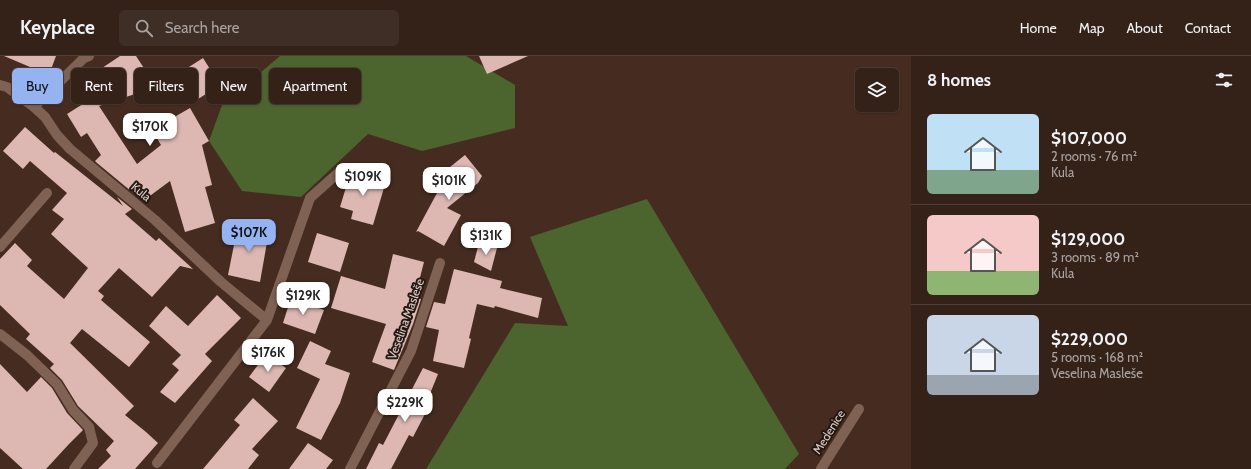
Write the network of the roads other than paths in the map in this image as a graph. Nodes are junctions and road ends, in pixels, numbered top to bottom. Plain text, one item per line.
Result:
1 (86, 57) edge
2 (0, 84) edge
3 (34, 107) junction
4 (338, 173) dead end
5 (47, 193) dead end
6 (0, 247) edge
7 (440, 263) dead end
8 (267, 320) junction
9 (0, 334) edge
10 (859, 409) dead end
11 (157, 463) dead end
12 (74, 469) edge
13 (350, 469) edge
14 (821, 469) edge

1 - 3 street
2 - 3 street, Kula
3 - 8 street, Kula
4 - 8 street
5 - 6 street
7 - 13 street, Veselina Masleše
8 - 11 street
9 - 12 street
10 - 14 street, Medenice

